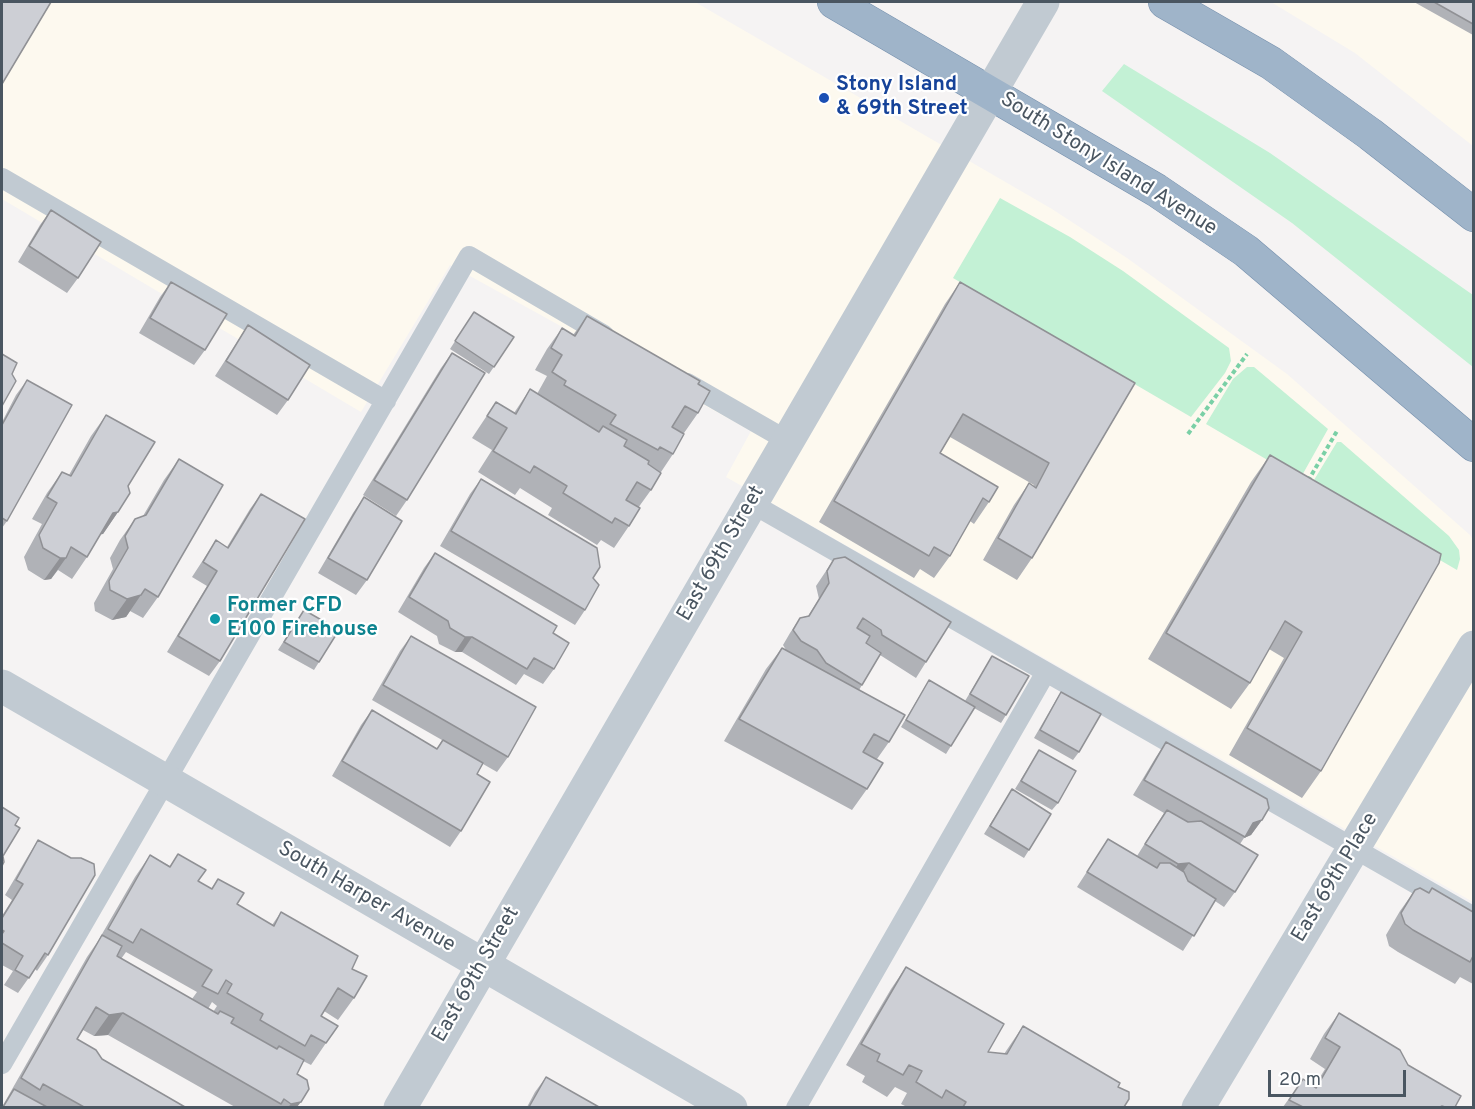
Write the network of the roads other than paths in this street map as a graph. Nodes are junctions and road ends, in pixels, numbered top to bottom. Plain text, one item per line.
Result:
1 (834, 2) edge
2 (1043, 2) edge
3 (1165, 2) edge
4 (990, 92) junction
5 (2, 178) edge
6 (1473, 215) edge
7 (620, 344) edge
8 (670, 373) edge
9 (386, 401) junction
10 (788, 441) junction
11 (1473, 445) edge
12 (751, 503) junction
13 (1473, 647) edge
14 (1046, 672) junction
15 (2, 686) edge
16 (165, 781) junction
17 (1354, 848) junction
18 (1473, 917) edge
19 (483, 966) junction
20 (2, 1064) edge
21 (400, 1107) edge
22 (731, 1107) edge
23 (796, 1107) edge
24 (1198, 1107) edge

1 - 4 highway, South Stony Island Avenue
2 - 4 street, East 69th Street
3 - 6 highway
4 - 10 street, East 69th Street
4 - 11 highway, South Stony Island Avenue
5 - 9 lane
7 - 9 lane
8 - 10 lane
9 - 16 lane
10 - 12 street, East 69th Street
12 - 14 lane
12 - 19 street, East 69th Street
13 - 17 street, East 69th Place
14 - 17 lane
14 - 23 lane
15 - 16 street, South Harper Avenue
16 - 19 street, South Harper Avenue
16 - 20 lane
17 - 18 lane
17 - 24 street, East 69th Place
19 - 21 street, East 69th Street
19 - 22 street, South Harper Avenue

